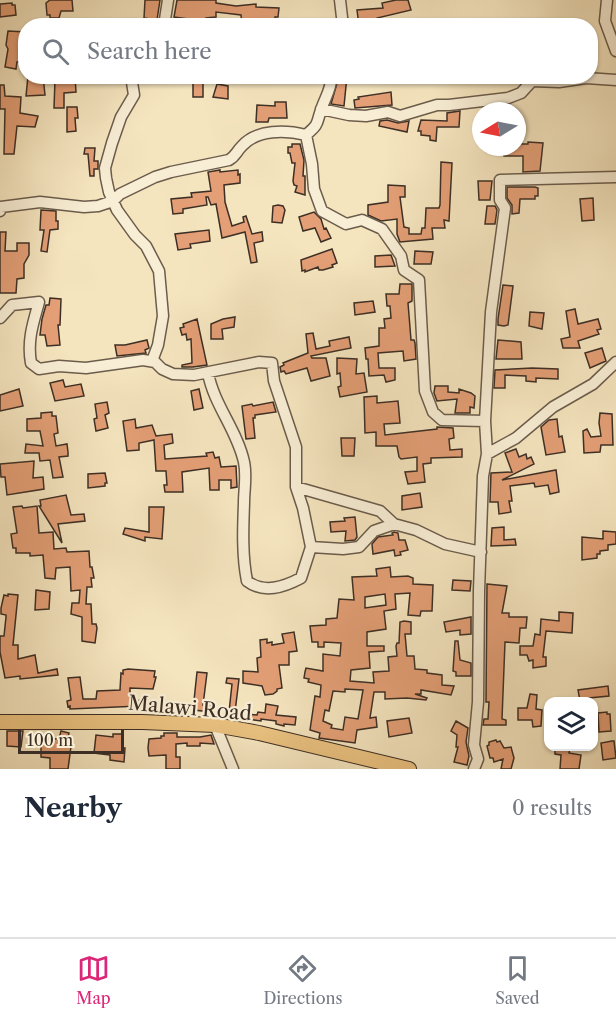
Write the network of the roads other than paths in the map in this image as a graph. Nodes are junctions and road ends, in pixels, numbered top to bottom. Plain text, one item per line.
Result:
1 (168, 0) edge
2 (340, 0) edge
3 (607, 0) edge
4 (165, 18) edge
5 (343, 18) edge
6 (616, 51) edge
7 (598, 79) edge
8 (616, 80) edge
9 (132, 84) edge
10 (331, 84) edge
11 (529, 84) edge
12 (321, 109) junction
13 (306, 135) junction
14 (616, 177) edge
15 (113, 201) junction
16 (0, 211) edge
17 (0, 318) edge
18 (152, 361) junction
19 (616, 362) edge
20 (208, 373) junction
21 (485, 421) junction
22 (487, 454) junction
23 (296, 487) junction
24 (394, 524) junction
25 (311, 547) junction
26 (481, 552) junction
27 (0, 722) edge
28 (215, 725) junction
29 (233, 769) edge
30 (409, 769) edge
31 (474, 769) edge

1 - 4 street
2 - 5 street
3 - 6 street
7 - 8 street
9 - 15 street
10 - 12 street
11 - 12 street
12 - 13 street
13 - 15 street
13 - 21 street
14 - 21 street
15 - 16 street
15 - 18 street
17 - 18 street
18 - 20 street
19 - 22 street
20 - 23 street
20 - 25 street
21 - 22 street
22 - 26 street
23 - 24 street
23 - 25 street
24 - 25 street
24 - 26 street
26 - 31 street
27 - 28 main road, Malawi Road
28 - 29 street
28 - 30 main road, Malawi Road

